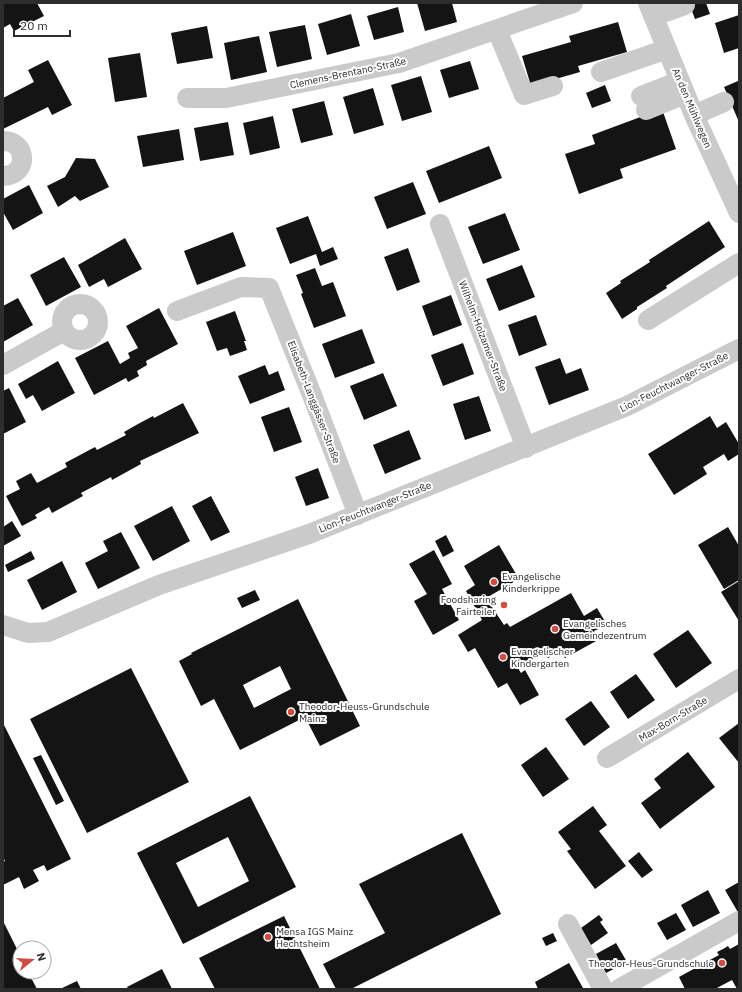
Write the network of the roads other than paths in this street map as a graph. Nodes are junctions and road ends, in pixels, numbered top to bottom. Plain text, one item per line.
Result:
1 (573, 3) edge
2 (685, 5) dead end
3 (651, 10) edge
4 (497, 30) junction
5 (667, 49) junction
6 (601, 72) dead end
7 (553, 86) dead end
8 (682, 88) junction
9 (187, 98) dead end
10 (724, 102) dead end
11 (643, 103) dead end
12 (694, 116) junction
13 (3, 142) edge
14 (3, 176) edge
15 (737, 206) edge
16 (440, 224) dead end
17 (739, 263) edge
18 (177, 311) dead end
19 (648, 320) dead end
20 (64, 331) dead end
21 (739, 349) edge
22 (3, 365) edge
23 (526, 448) junction
24 (358, 515) junction
25 (3, 625) edge
26 (739, 679) edge
27 (607, 758) dead end
28 (739, 921) edge
29 (568, 924) dead end
30 (623, 988) edge
31 (604, 989) edge

1 - 4 street, Clemens-Brentano-Straße
2 - 3 street
3 - 5 street, An den Mühlwegen
4 - 7 street
4 - 9 street, Clemens-Brentano-Straße
5 - 6 street
5 - 8 street, An den Mühlwegen
8 - 11 street
8 - 12 street, An den Mühlwegen
10 - 12 street
12 - 15 street, An den Mühlwegen
13 - 14 street
16 - 23 street, Wilhelm-Holzamer-Straße
17 - 19 street
18 - 24 street, Elisabeth-Langgässer-Straße
20 - 22 street
21 - 23 street, Lion-Feuchtwanger-Straße
23 - 24 street, Lion-Feuchtwanger-Straße
24 - 25 street, Lion-Feuchtwanger-Straße
26 - 27 street, Max-Born-Straße
28 - 30 street
29 - 31 street

